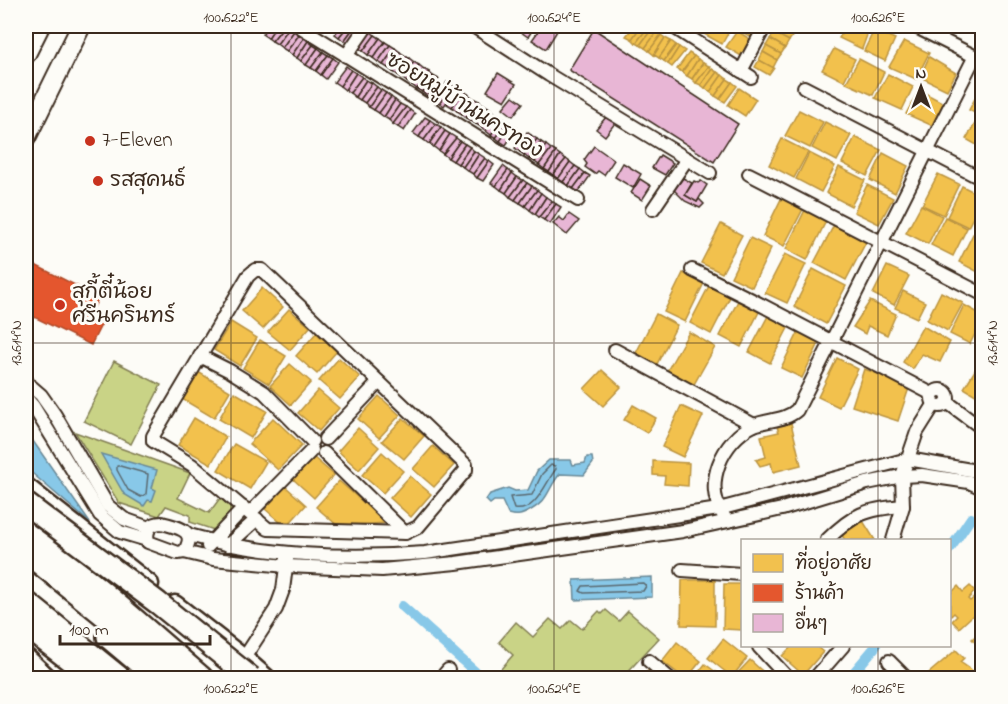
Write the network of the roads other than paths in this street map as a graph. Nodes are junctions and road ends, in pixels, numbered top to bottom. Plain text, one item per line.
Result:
1 (39, 26) edge
2 (81, 26) edge
3 (299, 26) edge
4 (473, 26) edge
5 (672, 26) edge
6 (697, 26) edge
7 (765, 26) edge
8 (914, 26) edge
9 (364, 30) dead end
10 (690, 38) junction
11 (26, 54) edge
12 (346, 56) junction
13 (979, 58) edge
14 (804, 87) dead end
15 (26, 138) edge
16 (926, 150) junction
17 (687, 159) junction
18 (710, 173) dead end
19 (749, 174) dead end
20 (982, 178) edge
21 (578, 200) dead end
22 (653, 209) dead end
23 (881, 242) junction
24 (692, 270) dead end
25 (982, 294) edge
26 (831, 341) junction
27 (615, 350) dead end
28 (200, 356) junction
29 (26, 382) edge
30 (379, 382) junction
31 (26, 398) edge
32 (933, 400) junction
33 (754, 425) junction
34 (982, 428) edge
35 (316, 448) junction
36 (908, 459) junction
37 (982, 472) edge
38 (902, 476) junction
39 (26, 486) edge
40 (982, 488) edge
41 (26, 504) edge
42 (903, 506) junction
43 (719, 509) junction
44 (250, 513) junction
45 (728, 521) junction
46 (71, 522) junction
47 (26, 530) edge
48 (405, 532) junction
49 (148, 534) junction
50 (189, 535) junction
51 (828, 539) edge
52 (893, 539) edge
53 (212, 541) junction
54 (228, 545) junction
55 (26, 552) edge
56 (184, 552) junction
57 (288, 552) junction
58 (200, 556) junction
59 (69, 564) junction
60 (286, 566) junction
61 (682, 570) dead end
62 (26, 571) edge
63 (741, 574) edge
64 (26, 602) edge
65 (26, 628) edge
66 (155, 636) junction
67 (759, 647) edge
68 (841, 647) edge
69 (244, 658) junction
70 (26, 660) edge
71 (649, 661) dead end
72 (889, 661) dead end
73 (45, 678) edge
74 (80, 678) edge
75 (93, 678) edge
76 (120, 678) edge
77 (157, 678) edge
78 (184, 678) edge
79 (202, 678) edge
80 (217, 678) edge
81 (251, 678) edge
82 (267, 678) edge
83 (669, 678) edge
84 (788, 678) edge
85 (815, 678) edge
86 (906, 678) edge

1 - 11 main road
2 - 15 main road
3 - 12 street, ซอยหมู่บ้านนครทอง
4 - 17 street
5 - 10 street
6 - 10 street
7 - 10 street
8 - 13 street
9 - 12 street
12 - 21 street, ซอยหมู่บ้านนครทอง
13 - 16 street
14 - 16 street
16 - 20 street
16 - 23 street
17 - 18 street
17 - 22 street
19 - 23 street
23 - 25 street
23 - 26 street
24 - 26 street
26 - 32 street
26 - 33 street
27 - 33 street
28 - 30 street
28 - 35 street
28 - 44 street
29 - 49 street
30 - 35 street
30 - 48 street
31 - 49 street
32 - 34 street
32 - 36 street
33 - 43 street
35 - 44 street
35 - 48 street
36 - 37 street
36 - 38 street
36 - 43 street
38 - 40 street
38 - 42 street
38 - 45 street
39 - 46 street
41 - 81 highway, bridge
42 - 51 street
42 - 52 street
43 - 45 street
43 - 57 street
44 - 48 street
44 - 53 street
44 - 54 street
45 - 60 street
46 - 59 street
46 - 69 street
47 - 59 highway
49 - 50 street
49 - 56 street
50 - 53 street
50 - 56 street
53 - 54 street
53 - 58 street
54 - 57 street
55 - 78 highway
56 - 58 street
57 - 60 street
58 - 60 street
59 - 66 highway
60 - 69 street
61 - 63 street
62 - 77 highway
64 - 76 highway
65 - 74 highway
65 - 75 highway
66 - 79 highway
66 - 80 highway
67 - 84 street
68 - 85 street
69 - 82 street
70 - 73 highway
71 - 83 street
72 - 86 street

